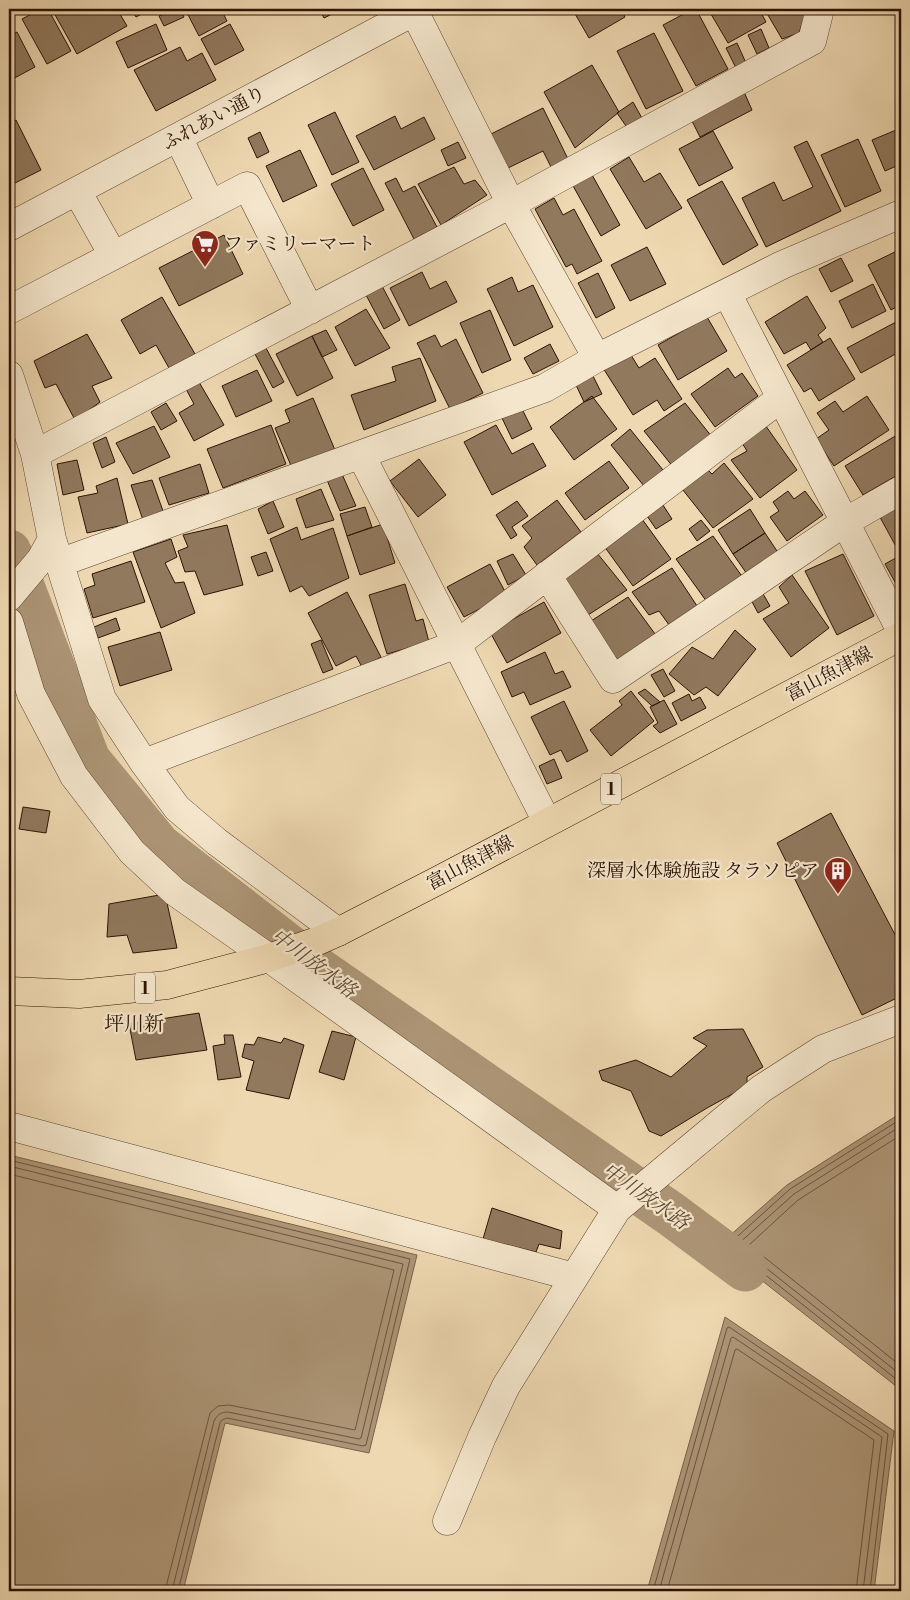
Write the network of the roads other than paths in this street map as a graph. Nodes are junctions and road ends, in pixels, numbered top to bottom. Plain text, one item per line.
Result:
1 (820, 9) edge
2 (416, 10) edge
3 (178, 137) junction
4 (77, 191) junction
5 (511, 204) junction
6 (210, 205) junction
7 (901, 214) edge
8 (9, 227) edge
9 (113, 255) junction
10 (727, 293) junction
11 (9, 310) edge
12 (310, 310) junction
13 (597, 358) junction
14 (9, 375) edge
15 (781, 398) junction
16 (35, 454) junction
17 (361, 455) junction
18 (901, 490) edge
19 (845, 522) junction
20 (51, 554) junction
21 (547, 575) junction
22 (9, 597) edge
23 (9, 622) edge
24 (901, 631) edge
25 (901, 636) edge
26 (456, 644) junction
27 (144, 763) junction
28 (547, 822) junction
29 (329, 936) junction
30 (273, 956) junction
31 (9, 992) edge
32 (901, 1019) edge
33 (9, 1126) edge
34 (620, 1207) junction
35 (574, 1278) junction
36 (447, 1522) dead end

1 - 5 street
2 - 3 street, ふれあい通り
2 - 5 street
3 - 4 street, ふれあい通り
3 - 6 street
4 - 8 street, ふれあい通り
4 - 9 street
5 - 12 street
5 - 13 street
6 - 9 street
6 - 12 street
7 - 10 street
9 - 11 street
10 - 13 street
10 - 15 street
12 - 16 street
13 - 17 street
14 - 16 street
15 - 19 street
15 - 21 street
16 - 20 street
17 - 20 street
17 - 26 street
18 - 19 street
19 - 21 street
19 - 24 street
20 - 22 street
20 - 27 street
21 - 26 street
23 - 30 street
25 - 28 main road, 富山魚津線 / 1
26 - 27 street
26 - 28 street
27 - 29 street
28 - 29 main road, 富山魚津線 / 1
29 - 30 main road, 富山魚津線 / 1
30 - 31 main road, 富山魚津線 / 1
30 - 34 street
32 - 34 street
33 - 35 street
34 - 35 street
35 - 36 street

